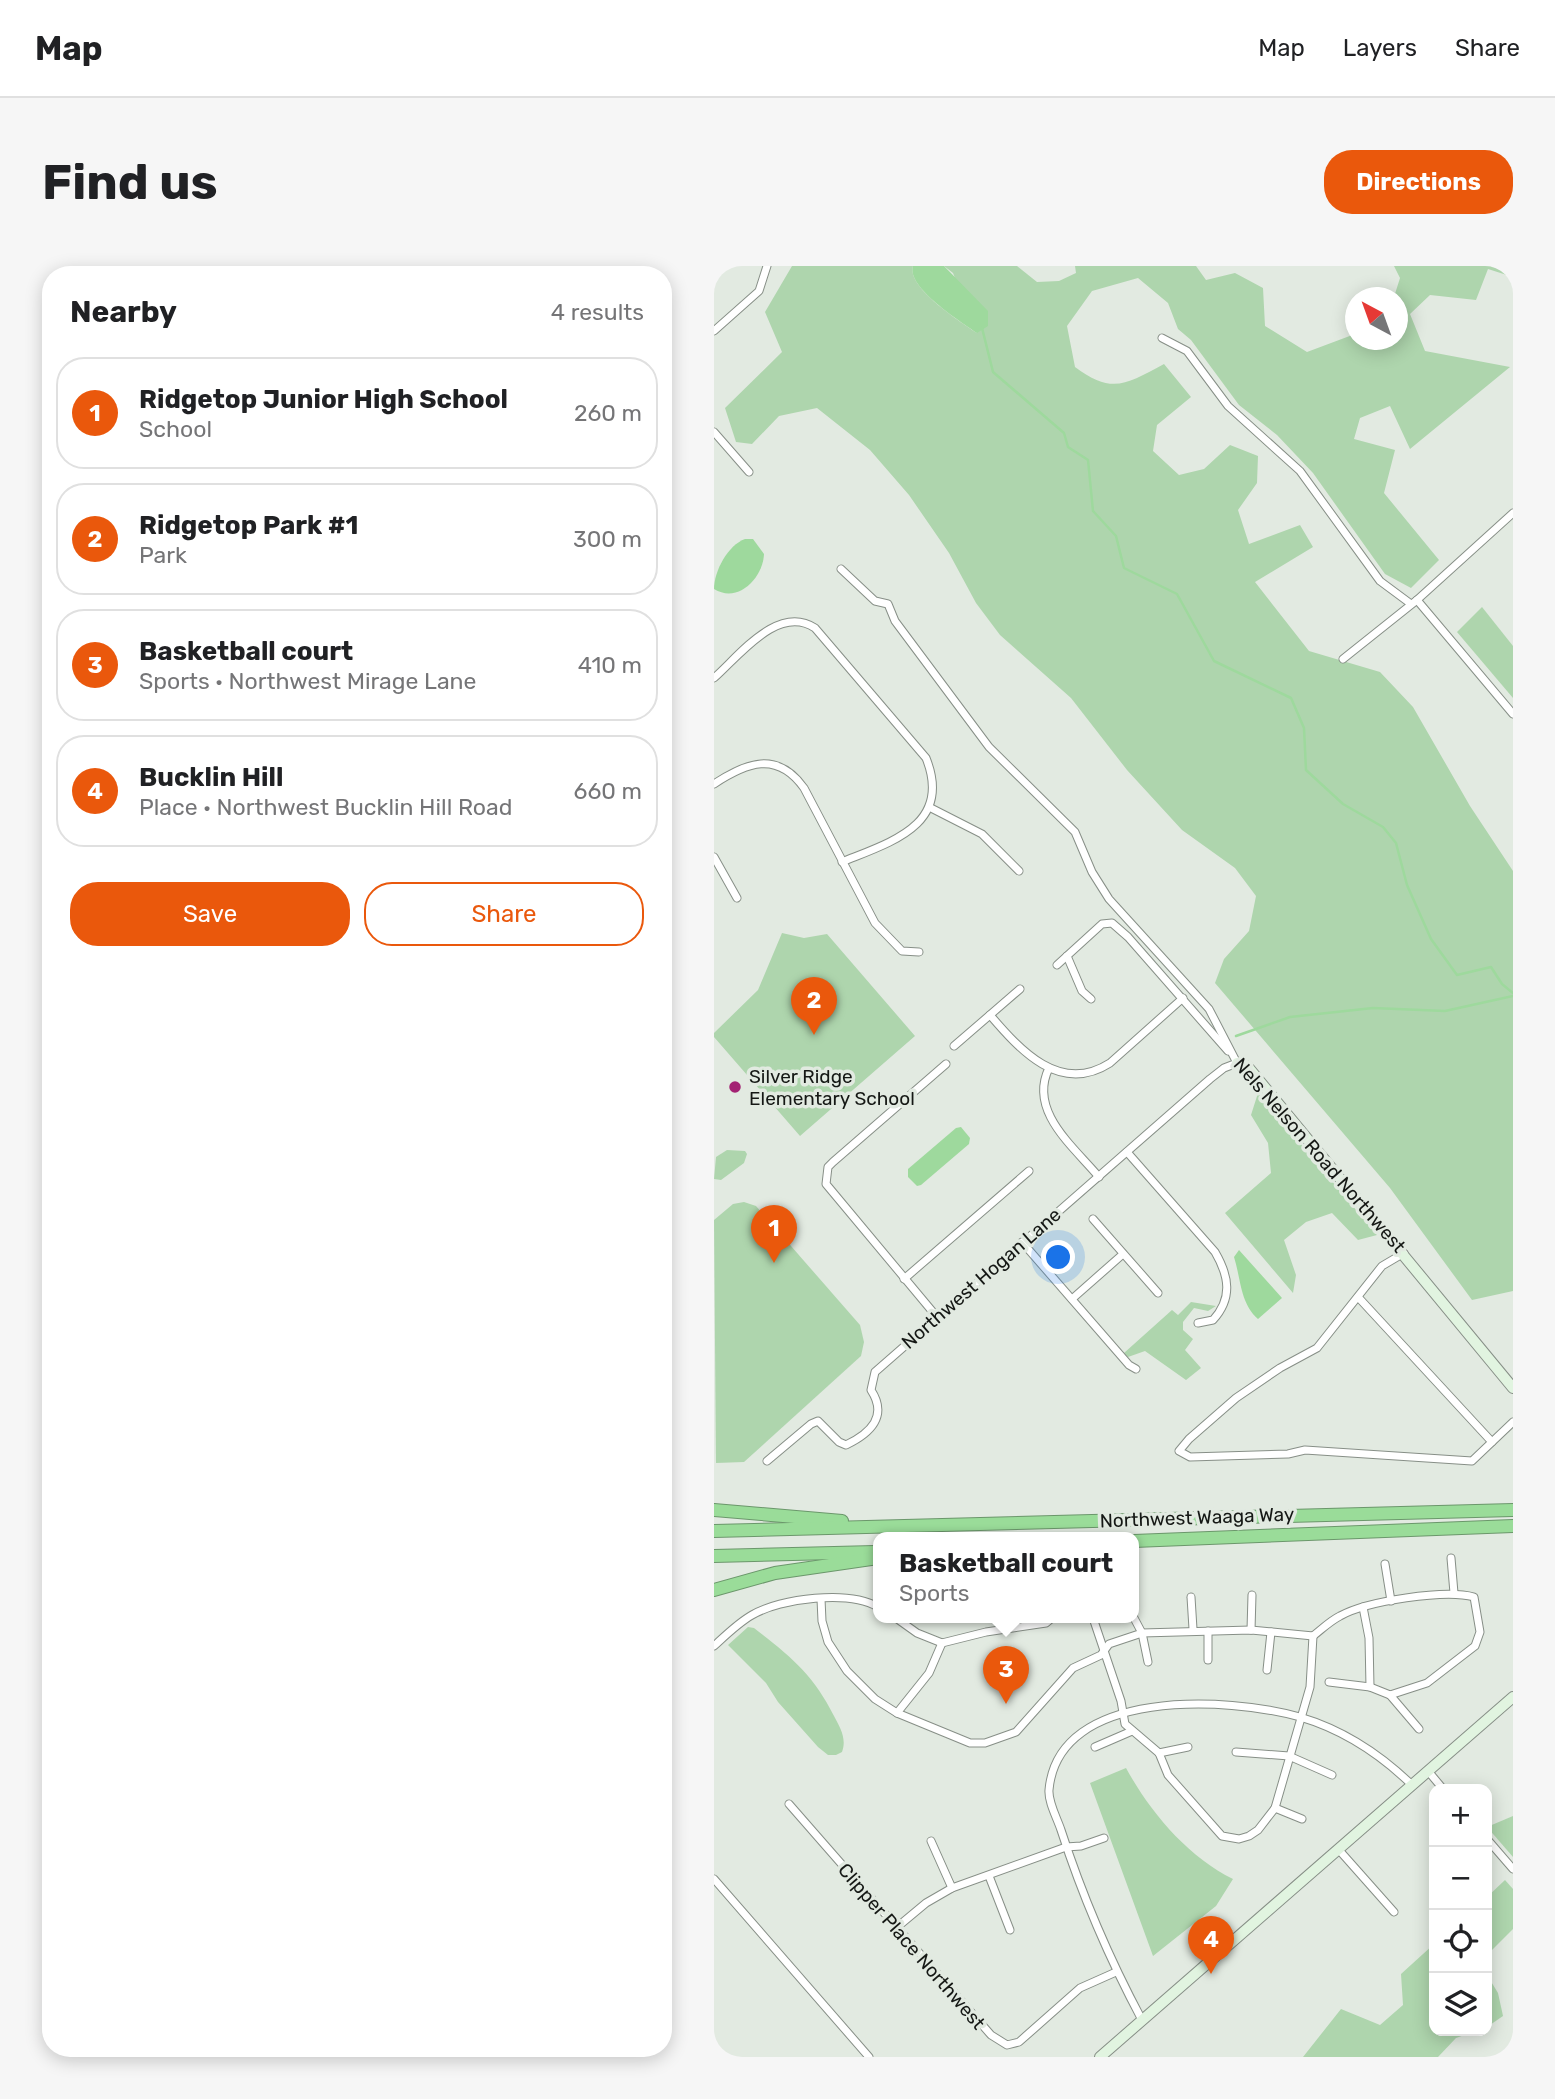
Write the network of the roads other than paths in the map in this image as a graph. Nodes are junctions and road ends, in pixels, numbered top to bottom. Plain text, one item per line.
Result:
1 (767, 266) edge
2 (714, 331) edge
3 (1162, 338) dead end
4 (714, 432) edge
5 (749, 472) dead end
6 (1513, 513) edge
7 (841, 569) dead end
8 (1414, 602) junction
9 (1343, 659) dead end
10 (714, 678) edge
11 (1513, 714) edge
12 (714, 784) edge
13 (929, 807) junction
14 (714, 857) edge
15 (842, 862) junction
16 (1019, 871) dead end
17 (737, 898) dead end
18 (919, 953) dead end
19 (1066, 956) junction
20 (1057, 965) dead end
21 (1020, 989) dead end
22 (1183, 998) junction
23 (1091, 999) dead end
24 (990, 1015) junction
25 (954, 1046) dead end
26 (1236, 1061) junction
27 (946, 1064) dead end
28 (1049, 1068) junction
29 (1127, 1152) junction
30 (1029, 1171) dead end
31 (1099, 1177) junction
32 (1093, 1219) dead end
33 (1021, 1242) junction
34 (1404, 1253) junction
35 (1123, 1254) junction
36 (904, 1279) junction
37 (1158, 1293) dead end
38 (1359, 1297) junction
39 (1072, 1300) junction
40 (937, 1317) junction
41 (1198, 1322) dead end
42 (1136, 1369) dead end
43 (1513, 1388) edge
44 (1513, 1422) edge
45 (1492, 1441) junction
46 (767, 1461) dead end
47 (1510, 1509) edge
48 (714, 1510) edge
49 (891, 1526) junction
50 (1513, 1526) edge
51 (714, 1531) edge
52 (1139, 1541) edge
53 (873, 1552) edge
54 (714, 1556) edge
55 (1451, 1558) dead end
56 (873, 1559) edge
57 (1385, 1564) dead end
58 (714, 1590) edge
59 (1454, 1593) junction
60 (1252, 1595) dead end
61 (1191, 1597) dead end
62 (821, 1599) junction
63 (1391, 1601) junction
64 (873, 1604) edge
65 (1363, 1607) junction
66 (903, 1623) edge
67 (1024, 1623) edge
68 (1095, 1623) edge
69 (1137, 1623) edge
70 (1193, 1629) junction
71 (1251, 1630) junction
72 (1208, 1631) junction
73 (1271, 1632) junction
74 (1142, 1633) junction
75 (1313, 1636) junction
76 (942, 1643) junction
77 (714, 1646) edge
78 (1104, 1649) junction
79 (1208, 1660) dead end
80 (1148, 1662) dead end
81 (1267, 1670) dead end
82 (1329, 1682) dead end
83 (1370, 1687) junction
84 (1390, 1695) junction
85 (1513, 1697) edge
86 (897, 1713) junction
87 (1122, 1714) junction
88 (1301, 1717) junction
89 (1419, 1729) dead end
90 (1132, 1731) junction
91 (1094, 1747) dead end
92 (1188, 1747) dead end
93 (1236, 1752) dead end
94 (1158, 1753) junction
95 (1289, 1756) junction
96 (1428, 1771) junction
97 (1332, 1775) dead end
98 (1439, 1784) edge
99 (1412, 1785) junction
100 (789, 1804) dead end
101 (1275, 1808) junction
102 (1302, 1819) dead end
103 (1104, 1838) dead end
104 (932, 1841) dead end
105 (1492, 1845) edge
106 (1066, 1847) junction
107 (1339, 1850) junction
108 (1513, 1869) edge
109 (989, 1876) junction
110 (714, 1879) edge
111 (952, 1888) junction
112 (1394, 1912) dead end
113 (896, 1928) junction
114 (1010, 1930) dead end
115 (1116, 1972) junction
116 (1142, 2021) junction
117 (714, 2050) edge
118 (720, 2057) edge
119 (869, 2057) edge
120 (1100, 2057) edge

1 - 2 street
3 - 8 street
4 - 5 street
6 - 8 street
7 - 26 street, Nels Nelson Road Northwest
8 - 9 street
8 - 11 street
10 - 13 street
12 - 15 street
13 - 15 street
13 - 16 street
14 - 17 street
15 - 18 street
19 - 20 street
19 - 22 street
19 - 23 street
21 - 24 street
22 - 26 street
22 - 28 street
24 - 25 street
24 - 28 street
26 - 29 street, Northwest Hogan Lane
26 - 34 main road, Nels Nelson Road Northwest
27 - 36 street
28 - 31 street
29 - 31 street, Northwest Hogan Lane
29 - 41 street
30 - 36 street
31 - 33 street, Northwest Hogan Lane
32 - 35 street
33 - 39 street
33 - 40 street, Northwest Hogan Lane
34 - 38 street
34 - 43 main road, Nels Nelson Road Northwest
35 - 37 street
35 - 39 street
36 - 40 street
38 - 45 street
38 - 45 street
39 - 42 street
40 - 46 street, Northwest Hogan Lane
44 - 45 street
47 - 49 highway, Northwest Waaga Way
48 - 49 highway
49 - 51 highway, Northwest Waaga Way
50 - 52 highway, Northwest Waaga Way
53 - 54 highway
55 - 59 street
56 - 58 highway
57 - 63 street
59 - 63 street
59 - 84 street
60 - 71 street
61 - 70 street
62 - 64 street
62 - 77 street
62 - 86 street
63 - 65 street
65 - 75 street
65 - 83 street
66 - 76 street
67 - 76 street
68 - 78 street
69 - 74 street
70 - 72 street
70 - 74 street
71 - 72 street
71 - 73 street
72 - 79 street
73 - 75 street
73 - 81 street
74 - 78 street
74 - 80 street
75 - 88 street
76 - 86 street
78 - 86 street
78 - 87 street
82 - 83 street
83 - 84 street
84 - 89 street
85 - 96 main road
87 - 88 street
87 - 90 street
87 - 106 street
88 - 95 street
88 - 99 street
90 - 91 street
90 - 94 street
92 - 94 street
93 - 95 street
94 - 101 street
95 - 97 street
95 - 101 street
96 - 98 street
96 - 99 main road
99 - 107 main road
100 - 113 street, Clipper Place Northwest
101 - 102 street
103 - 106 street
104 - 111 street
105 - 108 street
106 - 109 street
106 - 115 street
107 - 112 street
107 - 116 main road
109 - 111 street
109 - 114 street
110 - 119 street
111 - 113 street
113 - 115 street, Clipper Place Northwest
115 - 116 street
116 - 120 main road
117 - 118 street

